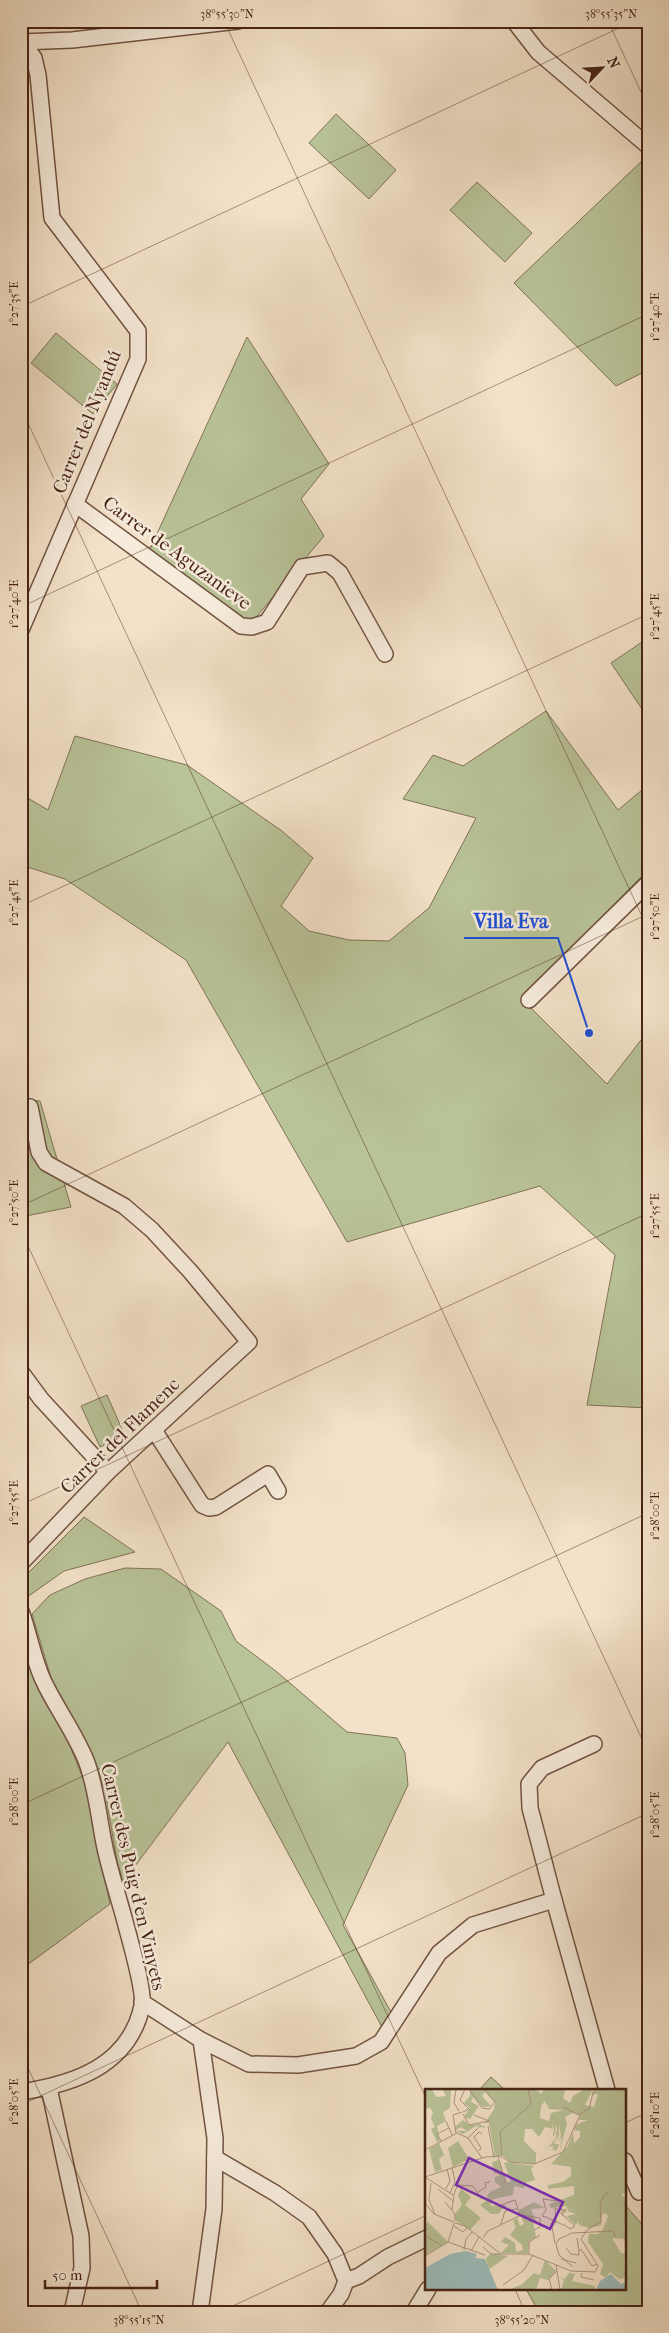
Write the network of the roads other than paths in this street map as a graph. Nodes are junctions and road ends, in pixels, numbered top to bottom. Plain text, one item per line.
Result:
1 (238, 21) edge
2 (514, 21) edge
3 (22, 42) edge
4 (648, 146) edge
5 (75, 504) junction
6 (21, 630) edge
7 (385, 654) dead end
8 (648, 883) edge
9 (529, 1000) dead end
10 (30, 1107) dead end
11 (21, 1372) edge
12 (154, 1430) junction
13 (108, 1472) junction
14 (278, 1491) dead end
15 (21, 1563) edge
16 (21, 1611) edge
17 (594, 1744) dead end
18 (554, 1900) junction
19 (142, 2002) junction
20 (201, 2040) junction
21 (49, 2088) junction
22 (607, 2089) edge
23 (21, 2092) edge
24 (215, 2158) junction
25 (626, 2164) edge
26 (639, 2192) dead end
27 (425, 2238) edge
28 (346, 2281) junction
29 (427, 2290) edge
30 (72, 2312) edge
31 (200, 2312) edge
32 (328, 2312) edge
33 (414, 2312) edge

1 - 3 street
2 - 4 street
3 - 5 street, Carrer del Nyandú
5 - 6 street, Carrer del Nyandú
5 - 7 street, Carrer de Aguzanieve
8 - 9 street
10 - 12 street, Carrer del Flamenc
11 - 13 street
12 - 13 street, Carrer del Flamenc
12 - 14 street
13 - 15 street, Carrer del Flamenc
16 - 19 street, Carrer des Puig d'en Vinyets
17 - 18 street
18 - 20 street
18 - 22 street
19 - 20 street
19 - 21 street, Carrer des Puig d'en Vinyets
20 - 24 street
21 - 23 street, Carrer des Puig d'en Vinyets
21 - 30 street
24 - 28 street
24 - 31 street
25 - 26 street
27 - 28 street
28 - 32 street
29 - 33 street

